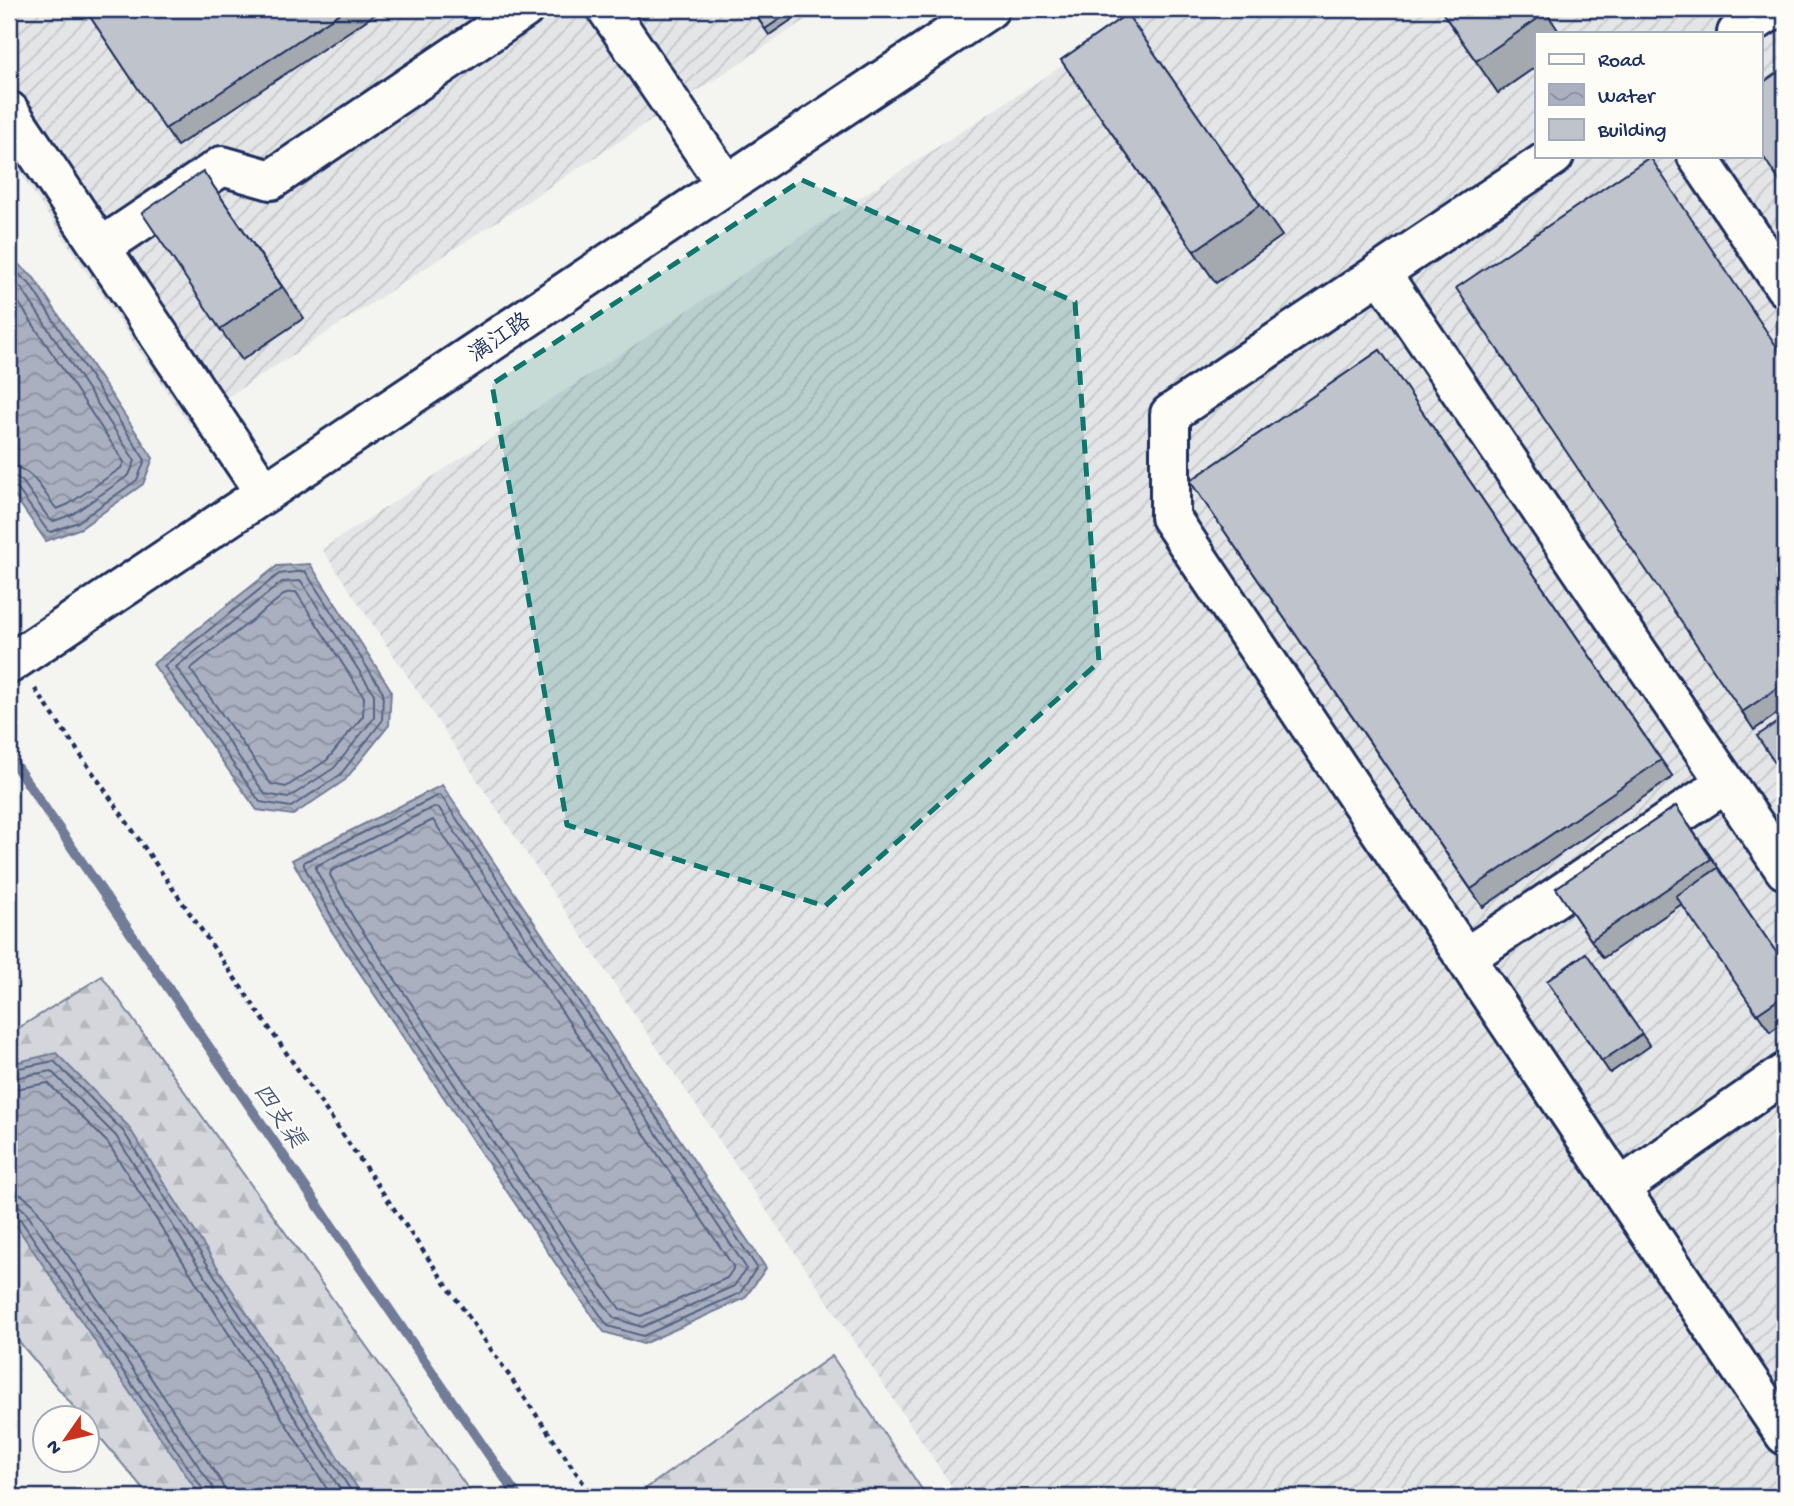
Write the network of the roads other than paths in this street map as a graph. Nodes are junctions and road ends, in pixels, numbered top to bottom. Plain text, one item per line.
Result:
1 (524, 9) edge
2 (607, 9) edge
3 (989, 9) edge
4 (1774, 9) edge
5 (1739, 32) edge
6 (9, 111) edge
7 (1551, 158) edge
8 (1698, 158) edge
9 (726, 184) junction
10 (100, 248) junction
11 (1380, 272) junction
12 (1785, 287) edge
13 (264, 492) junction
14 (12, 662) edge
15 (1726, 783) junction
16 (1785, 870) edge
17 (1465, 958) junction
18 (1785, 1073) edge
19 (1620, 1188) junction
20 (1785, 1435) edge

1 - 10 street
2 - 9 street
3 - 9 street, 漓江路
4 - 5 street
6 - 10 street
7 - 11 street
8 - 12 street
9 - 13 street, 漓江路
10 - 13 street
11 - 15 street
11 - 17 street
13 - 14 street, 漓江路
15 - 16 street
15 - 17 street
17 - 19 street
18 - 19 street
19 - 20 street

